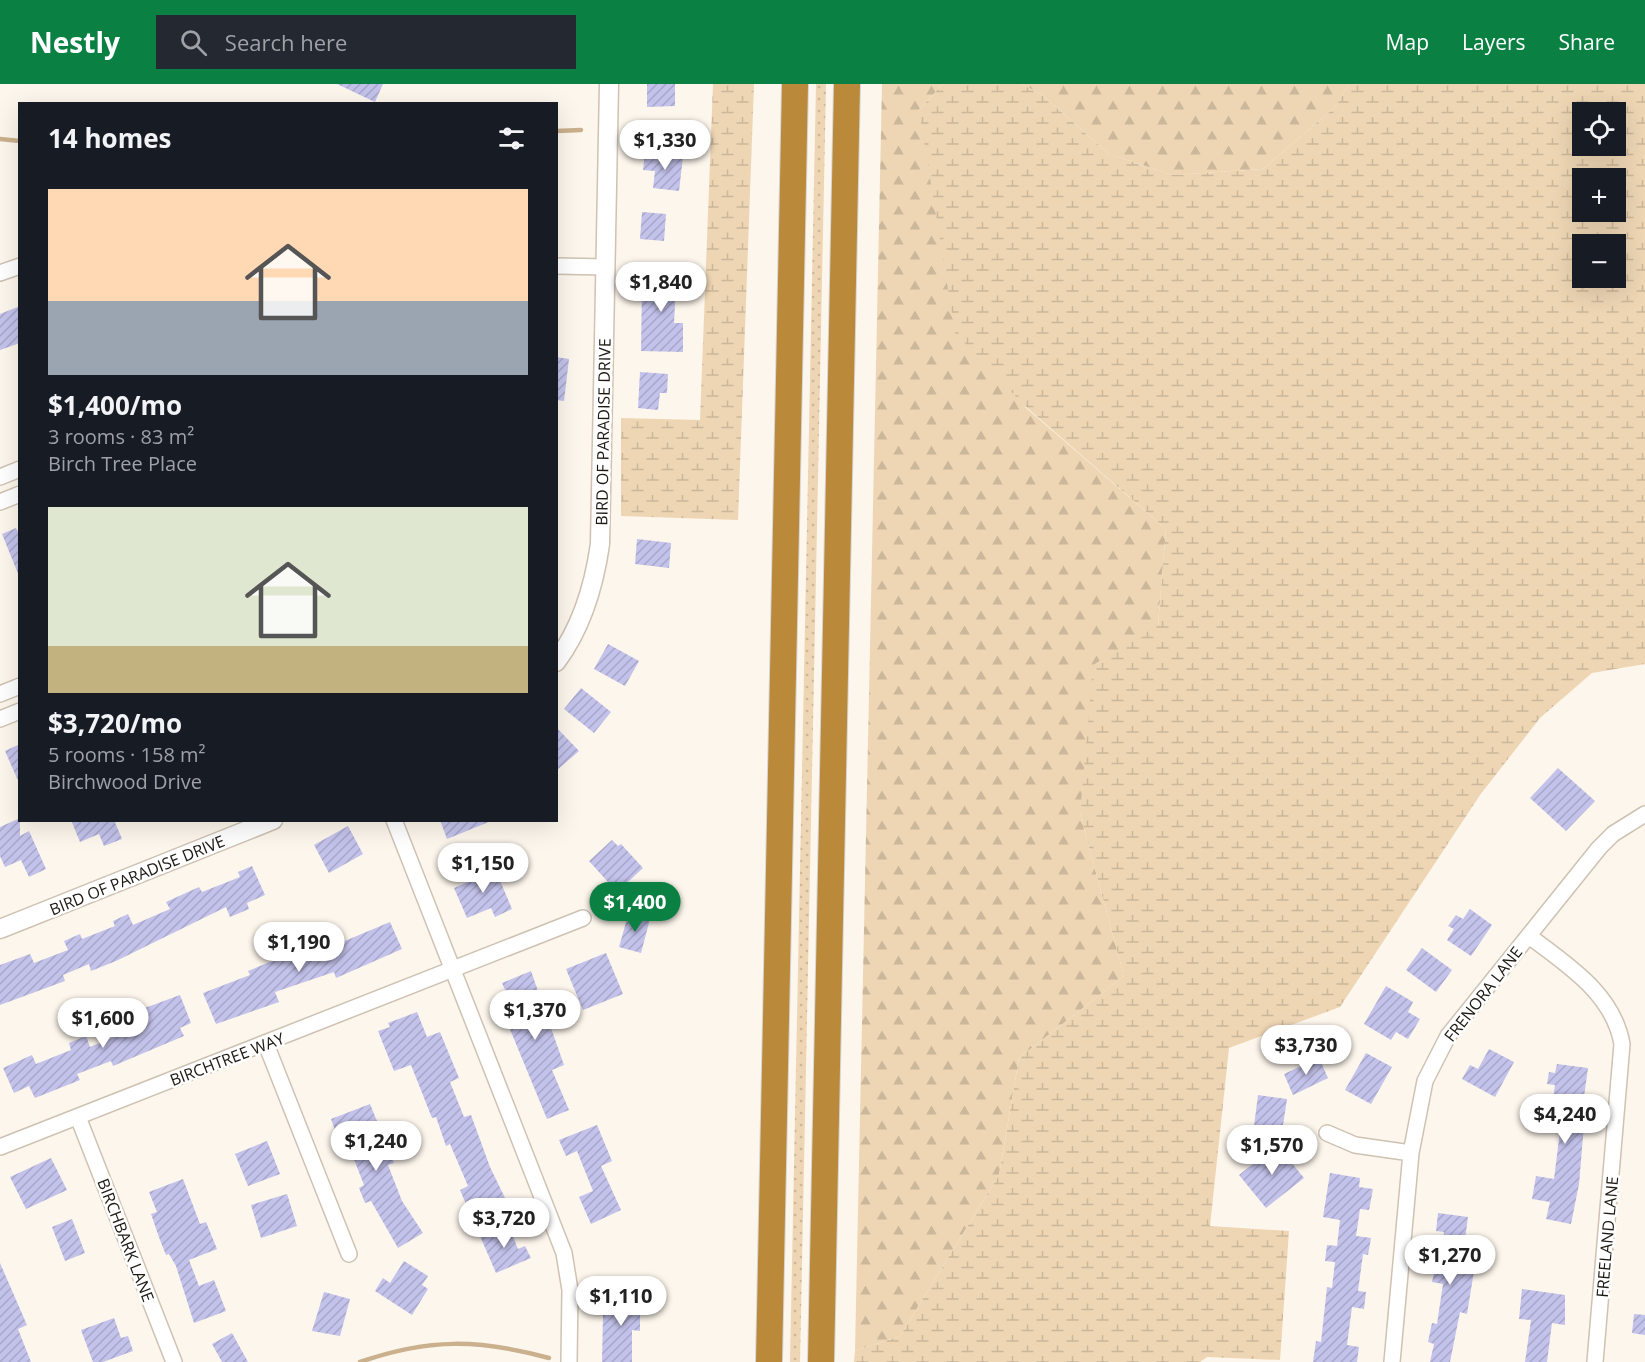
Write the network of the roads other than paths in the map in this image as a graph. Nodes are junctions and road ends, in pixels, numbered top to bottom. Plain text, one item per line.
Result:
1 (609, 84) edge
2 (795, 84) edge
3 (847, 84) edge
4 (558, 266) edge
5 (18, 267) edge
6 (606, 267) junction
7 (0, 273) edge
8 (18, 470) edge
9 (0, 477) edge
10 (18, 495) edge
11 (0, 502) edge
12 (558, 658) edge
13 (18, 687) edge
14 (0, 694) edge
15 (18, 712) edge
16 (0, 719) edge
17 (1645, 814) edge
18 (268, 822) edge
19 (395, 822) edge
20 (583, 918) dead end
21 (0, 928) edge
22 (1529, 936) junction
23 (453, 969) junction
24 (266, 1044) junction
25 (78, 1117) junction
26 (1327, 1133) dead end
27 (0, 1147) edge
28 (1412, 1153) junction
29 (349, 1254) dead end
30 (174, 1362) edge
31 (569, 1362) edge
32 (769, 1362) edge
33 (821, 1362) edge
34 (1392, 1362) edge
35 (1595, 1362) edge

1 - 6 street, BIRD OF PARADISE DRIVE
2 - 32 highway
3 - 33 highway
4 - 6 street
5 - 7 street
6 - 12 street, BIRD OF PARADISE DRIVE
8 - 9 street
10 - 11 street
13 - 14 street
15 - 16 street
17 - 22 street, FRENORA LANE
18 - 21 street, BIRD OF PARADISE DRIVE
19 - 23 street
20 - 23 street, BIRCHTREE WAY
22 - 28 street, FRENORA LANE
22 - 35 street, FREELAND LANE
23 - 24 street, BIRCHTREE WAY
23 - 31 street
24 - 25 street, BIRCHTREE WAY
24 - 29 street
25 - 27 street, BIRCHTREE WAY
25 - 30 street, BIRCHBARK LANE
26 - 28 street
28 - 34 street, FRENORA LANE

